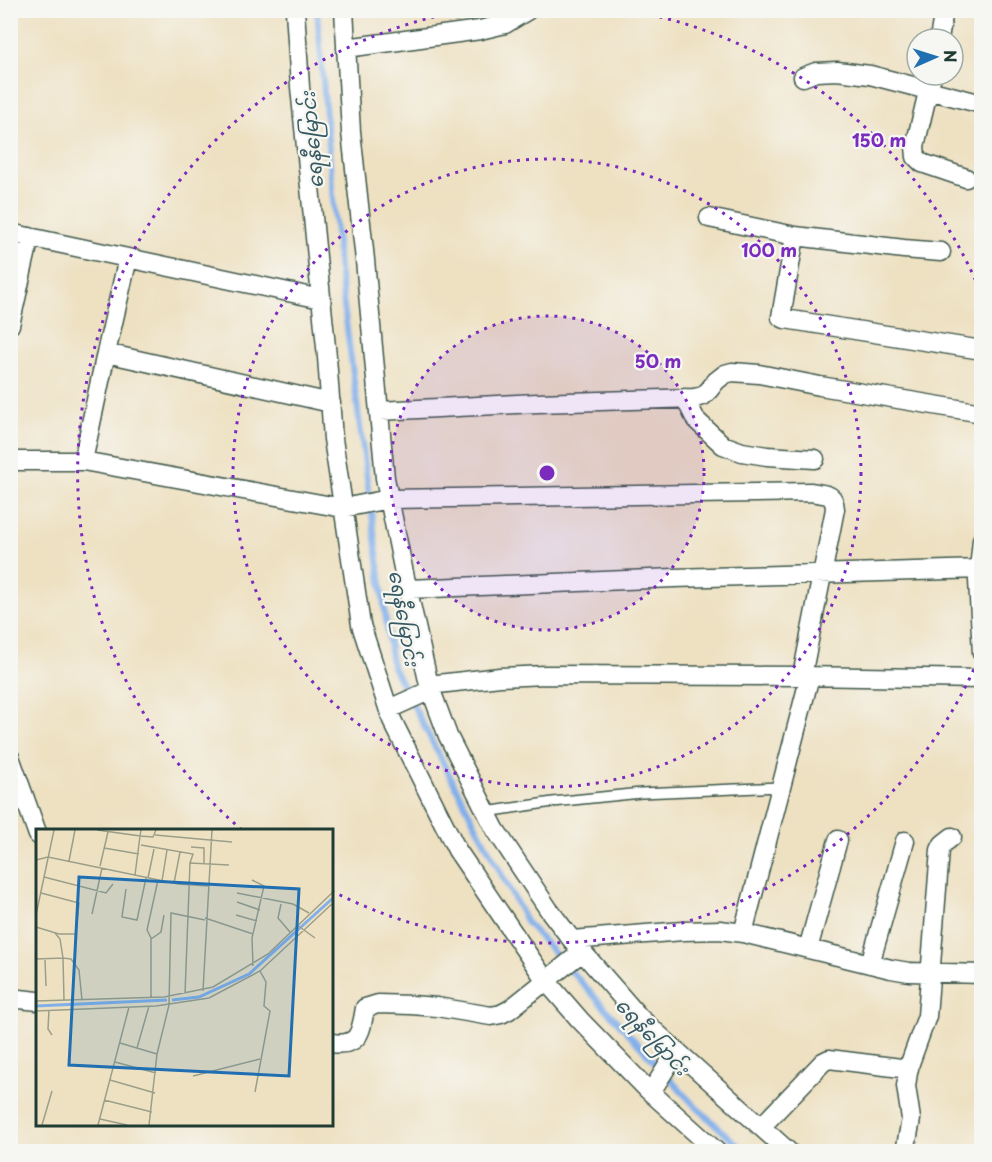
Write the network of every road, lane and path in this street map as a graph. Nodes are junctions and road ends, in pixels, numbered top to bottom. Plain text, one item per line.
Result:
1 (295, 10) edge
2 (344, 10) edge
3 (528, 10) edge
4 (944, 10) edge
5 (941, 27) edge
6 (346, 48) junction
7 (802, 77) dead end
8 (905, 80) edge
9 (929, 87) edge
10 (940, 87) edge
11 (981, 104) edge
12 (966, 178) dead end
13 (709, 218) dead end
14 (10, 233) edge
15 (795, 236) junction
16 (30, 237) junction
17 (941, 252) dead end
18 (128, 258) junction
19 (321, 299) junction
20 (10, 325) edge
21 (981, 350) edge
22 (106, 353) junction
23 (686, 398) junction
24 (331, 403) junction
25 (380, 411) junction
26 (981, 413) edge
27 (814, 459) dead end
28 (10, 461) edge
29 (83, 461) junction
30 (386, 499) junction
31 (346, 508) junction
32 (981, 540) edge
33 (980, 569) edge
34 (822, 574) junction
35 (408, 589) junction
36 (981, 653) edge
37 (806, 676) junction
38 (981, 679) edge
39 (428, 689) junction
40 (392, 707) junction
41 (10, 757) edge
42 (781, 788) junction
43 (486, 812) junction
44 (36, 829) edge
45 (952, 837) dead end
46 (838, 840) dead end
47 (905, 841) dead end
48 (743, 933) junction
49 (577, 949) junction
50 (808, 949) junction
51 (870, 964) junction
52 (931, 973) junction
53 (981, 974) edge
54 (547, 980) junction
55 (10, 998) edge
56 (36, 1001) edge
57 (333, 1043) edge
58 (675, 1053) junction
59 (909, 1069) junction
60 (653, 1087) junction
61 (761, 1127) junction
62 (717, 1152) edge
63 (789, 1152) edge
64 (904, 1152) edge

1 - 19 street
2 - 6 street
3 - 6 street
4 - 5 street
6 - 25 street
7 - 8 street
9 - 12 street
10 - 11 street
13 - 15 street
14 - 16 street
15 - 17 street
15 - 21 street
16 - 18 street
16 - 20 street
18 - 19 street
18 - 22 street
19 - 24 street
22 - 24 street
22 - 29 street
23 - 25 street
23 - 26 street
23 - 27 street
24 - 31 street
25 - 30 street
28 - 29 street
29 - 31 street
30 - 31 street
30 - 34 street
30 - 35 street
31 - 40 street
32 - 33 street
33 - 34 street
33 - 36 street
34 - 35 street
34 - 37 street
35 - 39 street
37 - 38 street
37 - 39 street
37 - 42 street
39 - 40 street
39 - 43 street
40 - 54 street
41 - 44 street
42 - 43 lane
42 - 48 street
43 - 49 street
45 - 52 street
46 - 50 street
47 - 51 street
48 - 49 street
48 - 50 street
49 - 54 street
49 - 58 street
50 - 51 street
51 - 52 street
52 - 53 street
52 - 59 street
54 - 57 street
54 - 60 street
55 - 56 street
58 - 60 street
58 - 61 street
59 - 61 street
59 - 64 street
60 - 62 street
61 - 63 street

